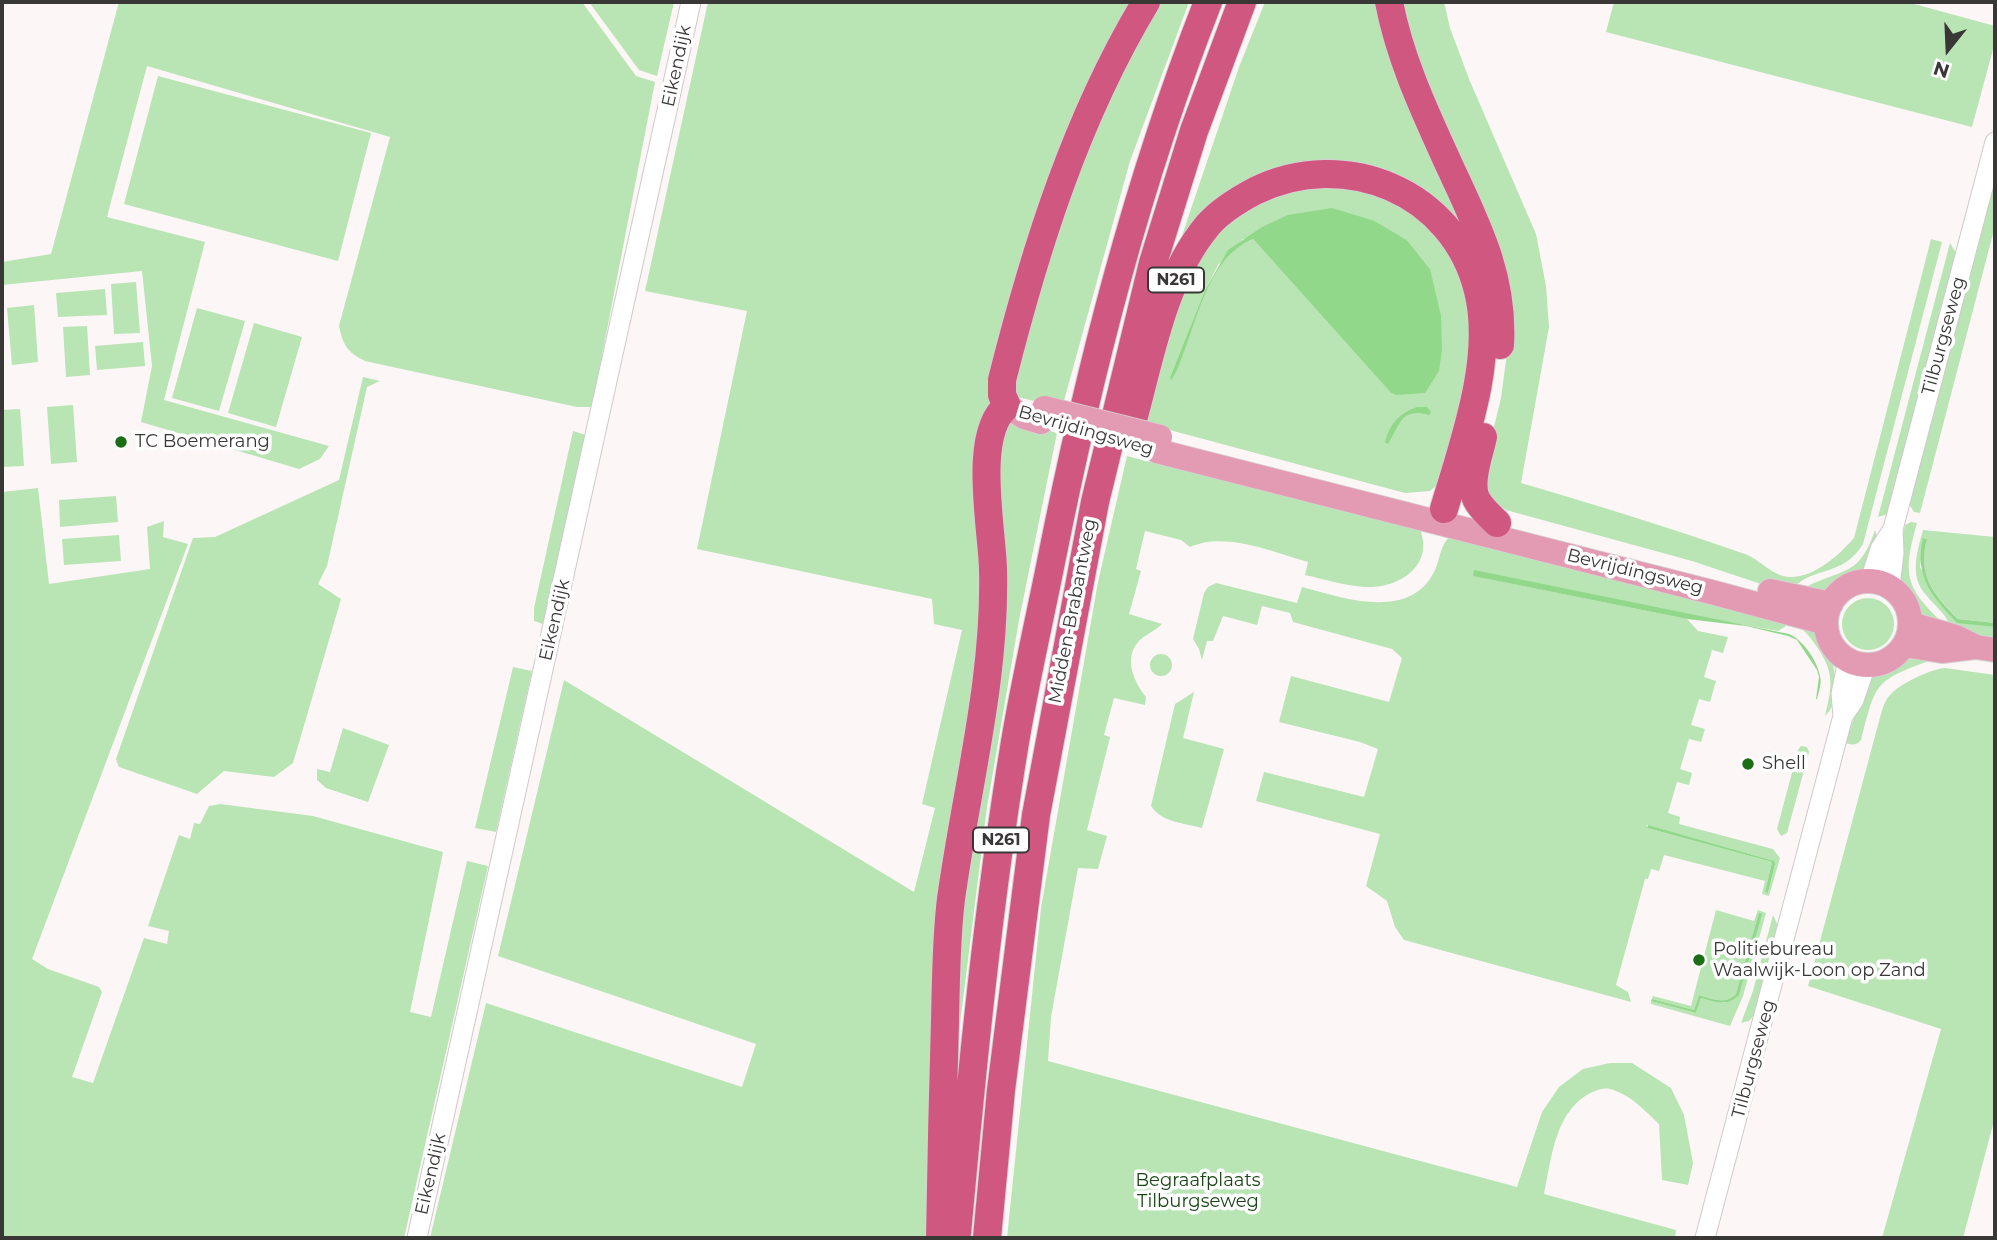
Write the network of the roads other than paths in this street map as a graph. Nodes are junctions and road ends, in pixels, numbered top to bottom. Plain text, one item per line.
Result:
1 (691, 2) edge
2 (1146, 2) edge
3 (1208, 2) edge
4 (1242, 2) edge
5 (1389, 2) edge
6 (1995, 142) edge
7 (1007, 406) junction
8 (1158, 444) junction
9 (1095, 502) junction
10 (1444, 509) junction
11 (1497, 523) junction
12 (1880, 584) junction
13 (1829, 613) junction
14 (1908, 635) junction
15 (1985, 648) edge
16 (1857, 663) junction
17 (417, 1238) edge
18 (940, 1238) edge
19 (957, 1238) edge
20 (987, 1238) edge
21 (1706, 1238) edge

1 - 17 street, Eikendijk
2 - 7 highway
3 - 19 highway, Midden-Brabantweg / N261
4 - 9 highway, Midden-Brabantweg / N261
5 - 11 highway
6 - 12 street, Tilburgseweg
7 - 8 main road, Bevrijdingsweg, bridge
7 - 18 highway, N261
8 - 10 main road, Bevrijdingsweg
8 - 13 main road, Bevrijdingsweg
9 - 10 highway, N261
9 - 20 highway, Midden-Brabantweg / N261
10 - 11 main road, Bevrijdingsweg
11 - 13 main road, Bevrijdingsweg
12 - 13 main road
12 - 14 main road
13 - 16 main road
14 - 15 main road
14 - 16 main road
16 - 21 street, Tilburgseweg

